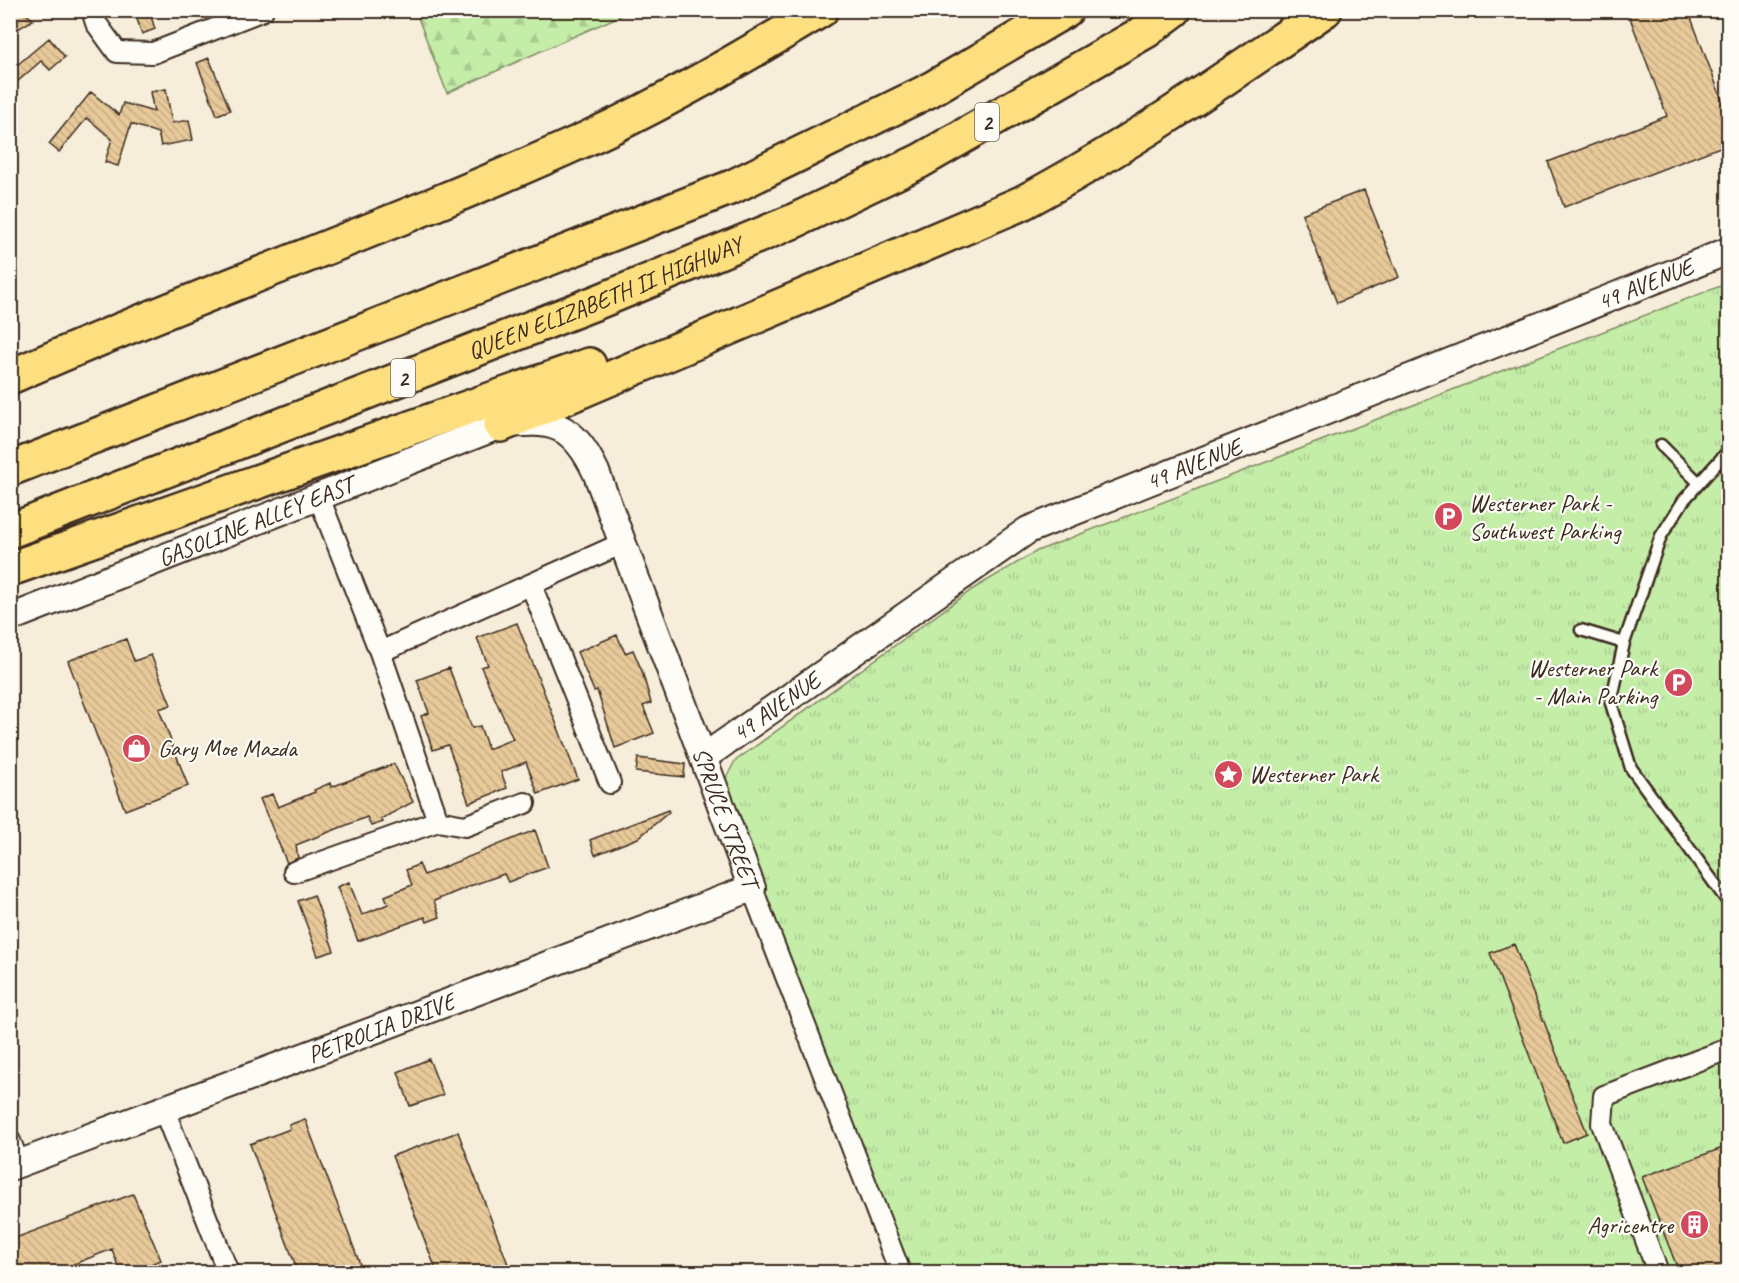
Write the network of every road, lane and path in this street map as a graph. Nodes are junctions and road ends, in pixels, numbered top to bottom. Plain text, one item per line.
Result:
1 (92, 10) edge
2 (263, 10) edge
3 (821, 10) edge
4 (1066, 10) edge
5 (1174, 10) edge
6 (1323, 11) edge
7 (1728, 250) edge
8 (828, 284) junction
9 (10, 377) edge
10 (501, 425) junction
11 (1661, 445) dead end
12 (1728, 451) edge
13 (10, 469) edge
14 (1698, 482) junction
15 (318, 495) junction
16 (10, 531) edge
17 (623, 543) junction
18 (10, 569) edge
19 (531, 585) junction
20 (10, 618) edge
21 (1581, 630) dead end
22 (1624, 643) junction
23 (380, 652) junction
24 (704, 757) junction
25 (610, 783) dead end
26 (525, 803) dead end
27 (438, 821) junction
28 (294, 872) dead end
29 (752, 888) junction
30 (1728, 902) edge
31 (1728, 1049) edge
32 (164, 1110) junction
33 (13, 1158) edge
34 (228, 1272) edge
35 (900, 1272) edge
36 (1658, 1272) edge

1 - 2 street
3 - 9 highway
4 - 13 highway, 2
5 - 16 highway, QUEEN ELIZABETH II HIGHWAY / 2
6 - 8 highway
7 - 24 street, 49 AVENUE
8 - 10 highway
8 - 18 highway
10 - 15 street, GASOLINE ALLEY EAST
10 - 17 street, SPRUCE STREET
11 - 14 lane
12 - 14 lane
14 - 22 lane
15 - 20 street, GASOLINE ALLEY EAST
15 - 23 street
17 - 19 street
17 - 24 street, SPRUCE STREET
19 - 23 street
19 - 25 street
21 - 22 lane
22 - 30 lane
23 - 27 street
24 - 29 street, SPRUCE STREET
26 - 27 street
27 - 28 street
29 - 32 street, PETROLIA DRIVE
29 - 35 street, SPRUCE STREET
31 - 36 street
32 - 33 street, PETROLIA DRIVE
32 - 34 street

